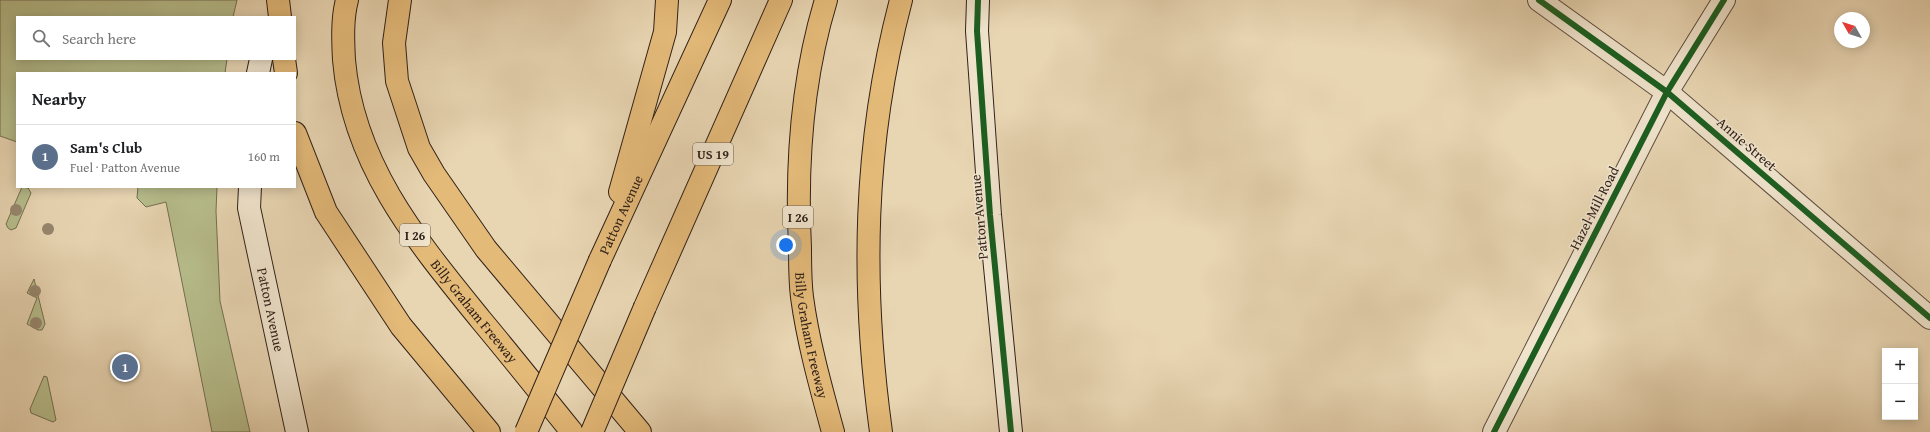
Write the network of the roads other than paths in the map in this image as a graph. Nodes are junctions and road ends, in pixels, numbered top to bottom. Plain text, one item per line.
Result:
1 (277, 0) edge
2 (347, 0) edge
3 (400, 0) edge
4 (667, 0) edge
5 (720, 0) edge
6 (781, 0) edge
7 (826, 0) edge
8 (901, 0) edge
9 (978, 0) edge
10 (1539, 0) edge
11 (1724, 0) edge
12 (272, 16) edge
13 (280, 16) edge
14 (261, 60) edge
15 (284, 60) edge
16 (258, 72) edge
17 (286, 72) edge
18 (1667, 92) junction
19 (296, 136) edge
20 (250, 188) edge
21 (600, 260) junction
22 (1930, 318) edge
23 (297, 432) edge
24 (489, 432) edge
25 (526, 432) edge
26 (572, 432) edge
27 (592, 432) edge
28 (640, 432) edge
29 (833, 432) edge
30 (881, 432) edge
31 (1011, 432) edge
32 (1494, 432) edge

1 - 12 street
1 - 13 main road
2 - 26 main road, Billy Graham Freeway / I 26
3 - 28 main road
4 - 21 main road
5 - 21 main road, Patton Avenue
6 - 27 main road, US 19, bridge
7 - 29 main road, Billy Graham Freeway / I 26
8 - 30 main road
9 - 31 street, Patton Avenue
10 - 18 street, Annie Street
11 - 18 street, Hazel Mill Road
14 - 16 street
15 - 17 main road
18 - 22 street, Annie Street
18 - 32 street, Hazel Mill Road
19 - 24 main road
20 - 23 street, Patton Avenue
21 - 25 main road, Patton Avenue, bridge

